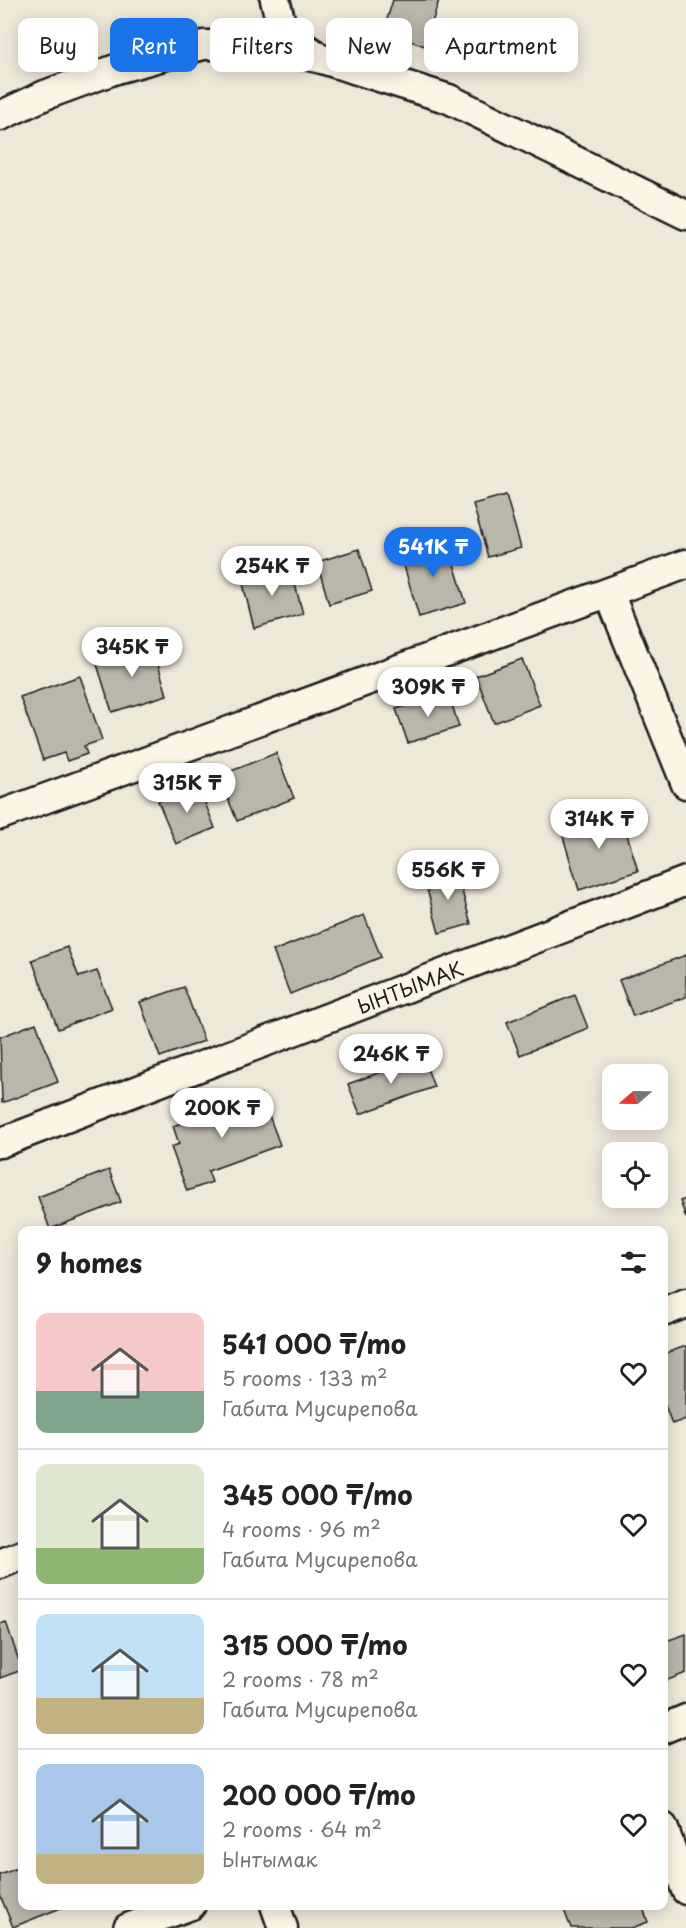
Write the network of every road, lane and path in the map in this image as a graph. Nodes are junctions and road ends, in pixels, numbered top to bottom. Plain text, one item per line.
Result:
1 (275, 0) edge
2 (322, 59) junction
3 (0, 116) edge
4 (686, 215) edge
5 (686, 564) edge
6 (609, 593) junction
7 (686, 784) edge
8 (0, 815) edge
9 (686, 881) edge
10 (0, 1143) edge
11 (686, 1303) edge
12 (668, 1310) edge
13 (18, 1557) edge
14 (0, 1564) edge
15 (686, 1719) edge
16 (668, 1727) edge
17 (668, 1841) edge
18 (686, 1890) edge
19 (177, 1910) edge
20 (277, 1910) edge
21 (128, 1928) edge
22 (284, 1928) edge

1 - 2 street
2 - 3 street
2 - 4 street
5 - 6 street
6 - 7 street
6 - 8 street
9 - 10 street, ЫНТЫМАК
11 - 12 street
13 - 14 street
15 - 16 street
17 - 18 street
19 - 21 street
20 - 22 street

